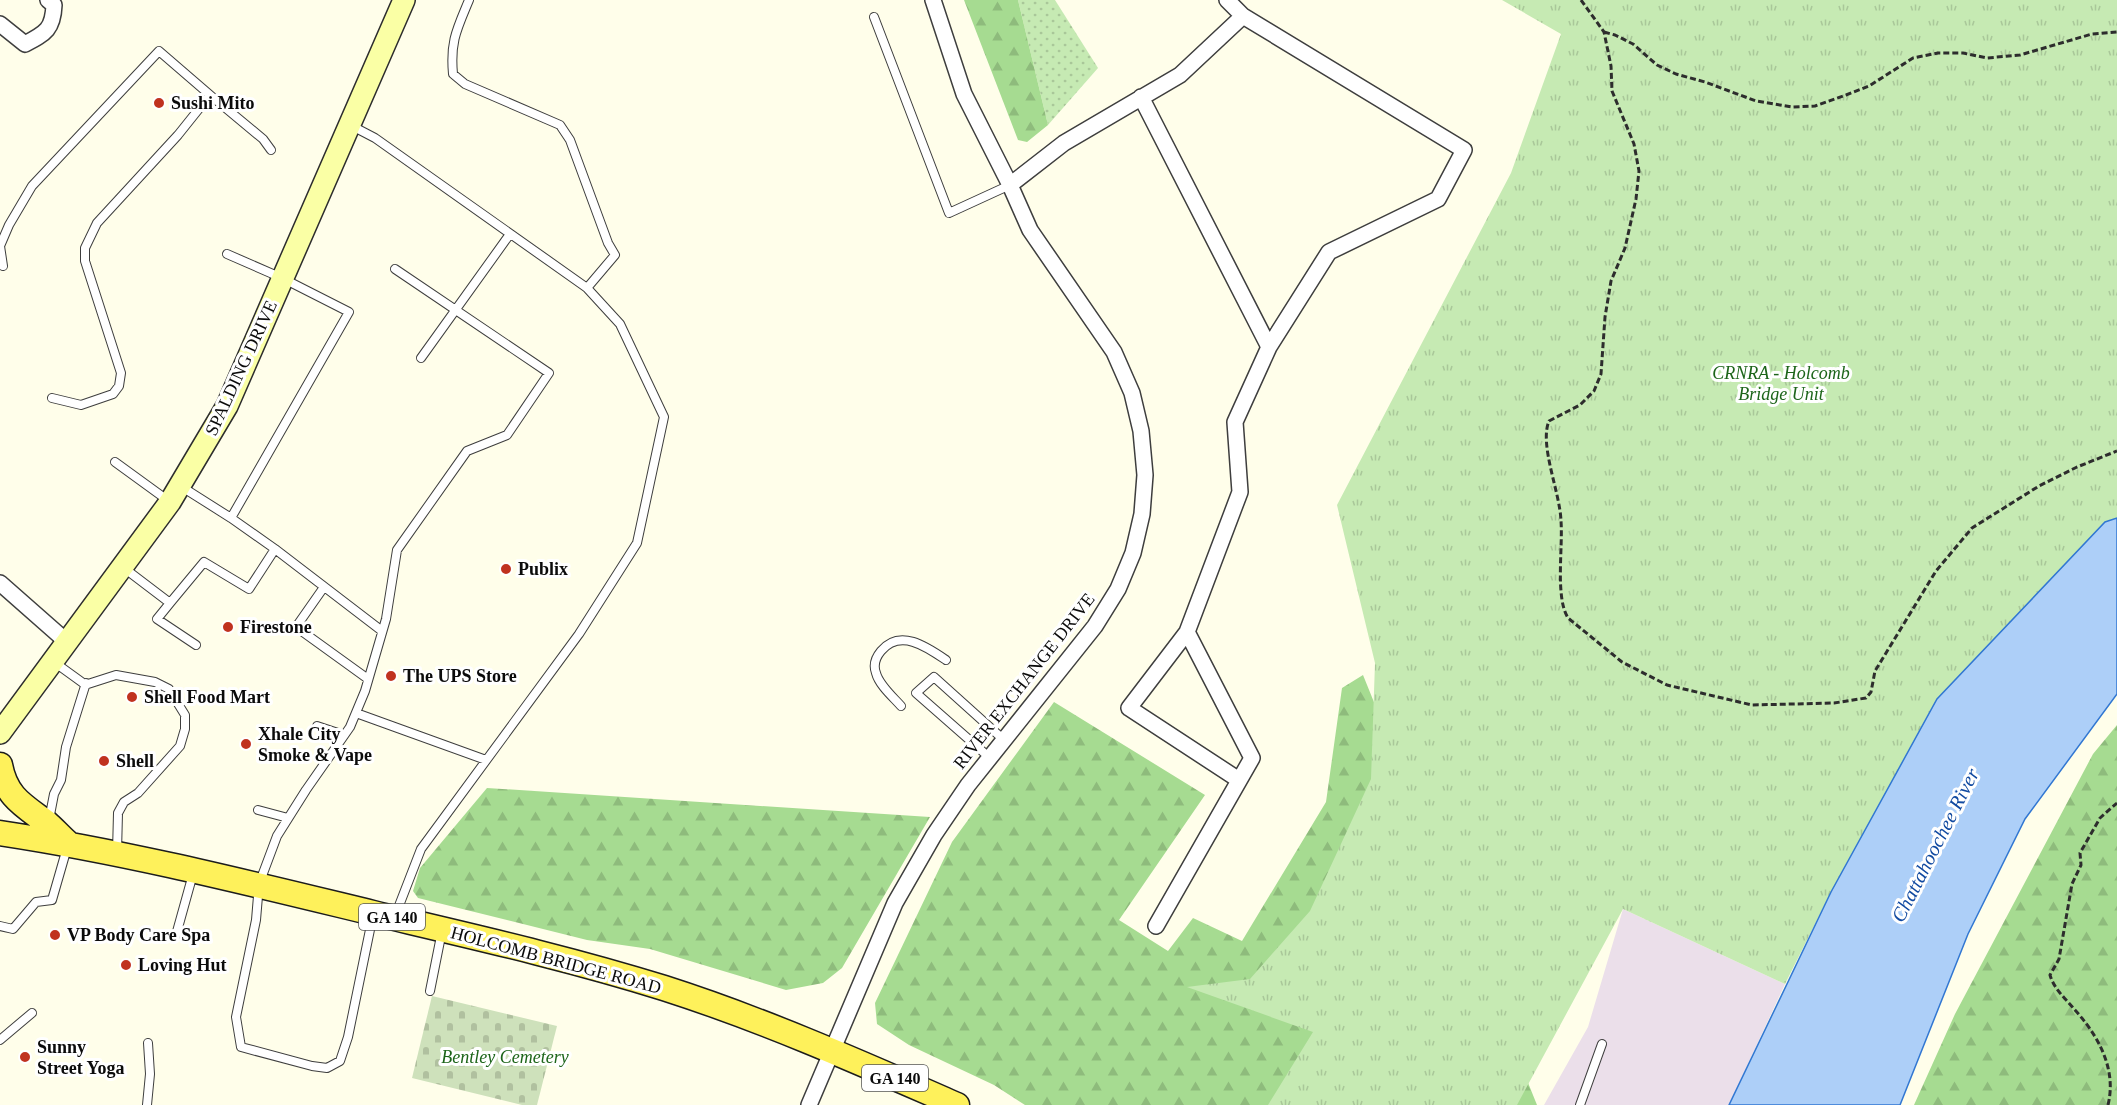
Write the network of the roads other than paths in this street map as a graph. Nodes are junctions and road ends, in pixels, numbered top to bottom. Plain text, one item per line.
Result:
1 (48, 0) edge
2 (404, 0) edge
3 (469, 0) edge
4 (933, 0) edge
5 (1227, 0) edge
6 (1243, 16) junction
7 (874, 17) dead end
8 (0, 24) edge
9 (210, 95) junction
10 (1141, 97) junction
11 (350, 124) junction
12 (271, 150) dead end
13 (1010, 185) junction
14 (510, 234) junction
15 (227, 254) dead end
16 (3, 266) dead end
17 (395, 269) dead end
18 (282, 278) junction
19 (587, 288) junction
20 (456, 311) junction
21 (1269, 347) junction
22 (421, 358) dead end
23 (52, 398) dead end
24 (115, 462) dead end
25 (175, 494) junction
26 (231, 518) junction
27 (275, 549) junction
28 (123, 567) junction
29 (0, 583) edge
30 (324, 587) junction
31 (170, 603) junction
32 (382, 632) junction
33 (1187, 632) junction
34 (68, 642) junction
35 (196, 645) dead end
36 (946, 660) dead end
37 (53, 661) junction
38 (368, 679) junction
39 (86, 684) junction
40 (901, 706) dead end
41 (356, 713) junction
42 (316, 726) dead end
43 (0, 732) edge
44 (344, 735) junction
45 (1004, 740) junction
46 (990, 758) junction
47 (486, 760) junction
48 (0, 765) edge
49 (1239, 780) junction
50 (258, 810) dead end
51 (288, 818) junction
52 (48, 824) junction
53 (0, 833) edge
54 (68, 843) junction
55 (117, 853) junction
56 (194, 869) junction
57 (259, 884) junction
58 (384, 915) junction
59 (0, 926) edge
60 (1156, 926) dead end
61 (442, 930) junction
62 (176, 936) dead end
63 (430, 991) dead end
64 (32, 1013) dead end
65 (0, 1040) edge
66 (148, 1043) dead end
67 (1602, 1044) dead end
68 (832, 1050) junction
69 (147, 1105) edge
70 (809, 1105) edge
71 (957, 1105) edge
72 (1580, 1105) edge

1 - 8 street
2 - 11 main road, SPALDING DRIVE
3 - 19 lane
4 - 13 street, RIVER EXCHANGE DRIVE
5 - 6 street
6 - 10 street
6 - 21 street
7 - 13 lane
9 - 12 lane
9 - 16 lane
9 - 23 lane
10 - 13 street
10 - 21 street
11 - 14 lane
11 - 18 main road, SPALDING DRIVE
13 - 45 street, RIVER EXCHANGE DRIVE
14 - 19 lane
14 - 20 lane
15 - 18 lane
17 - 20 lane
18 - 25 main road, SPALDING DRIVE
18 - 26 lane
19 - 47 lane
20 - 22 lane
20 - 32 lane
21 - 33 street
24 - 25 lane
25 - 26 lane
25 - 28 main road, SPALDING DRIVE
26 - 27 lane
27 - 30 lane
27 - 31 lane
28 - 31 lane
28 - 34 main road, SPALDING DRIVE
29 - 34 street
30 - 32 lane
30 - 38 lane
31 - 35 lane
32 - 38 lane
33 - 49 street
33 - 49 street
34 - 37 main road, SPALDING DRIVE
36 - 40 lane
37 - 39 lane
37 - 43 main road, SPALDING DRIVE
38 - 41 lane
39 - 52 lane
39 - 55 lane
41 - 44 lane
41 - 47 lane
42 - 44 lane
44 - 51 lane
45 - 46 street, RIVER EXCHANGE DRIVE
45 - 46 lane
46 - 68 street, RIVER EXCHANGE DRIVE
47 - 58 lane
48 - 52 main road
49 - 60 street
50 - 51 lane
51 - 57 lane
52 - 54 main road
53 - 54 main road, HOLCOMB BRIDGE ROAD / GA 140
54 - 55 main road, HOLCOMB BRIDGE ROAD / GA 140
54 - 59 lane
55 - 56 main road, HOLCOMB BRIDGE ROAD / GA 140
56 - 57 main road, HOLCOMB BRIDGE ROAD / GA 140
56 - 62 lane
57 - 58 main road, HOLCOMB BRIDGE ROAD / GA 140
57 - 58 lane
58 - 61 main road, HOLCOMB BRIDGE ROAD / GA 140
61 - 63 lane
61 - 68 main road, HOLCOMB BRIDGE ROAD / GA 140
64 - 65 lane
66 - 69 lane
67 - 72 lane
68 - 70 street, RIVER EXCHANGE DRIVE
68 - 71 main road, HOLCOMB BRIDGE ROAD / GA 140

